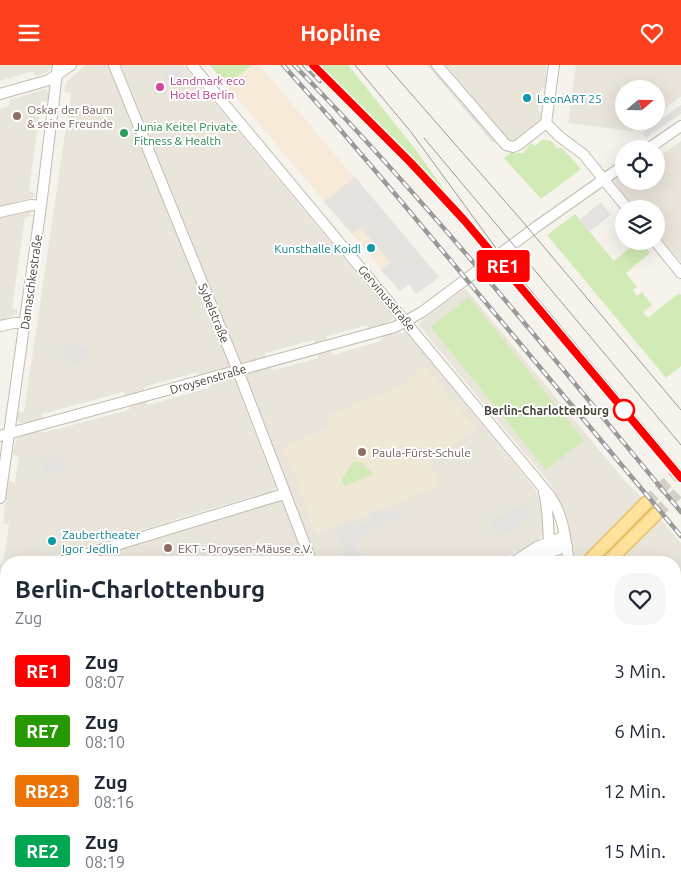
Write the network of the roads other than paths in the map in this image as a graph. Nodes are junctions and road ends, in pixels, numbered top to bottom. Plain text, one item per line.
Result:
1 (72, 65) edge
2 (114, 65) edge
3 (192, 65) edge
4 (437, 65) edge
5 (554, 65) edge
6 (58, 70) edge
7 (0, 94) edge
8 (546, 123) junction
9 (681, 126) edge
10 (661, 140) edge
11 (615, 171) edge
12 (604, 179) junction
13 (621, 200) edge
14 (41, 206) junction
15 (0, 212) edge
16 (662, 250) edge
17 (681, 273) edge
18 (406, 322) junction
19 (25, 323) junction
20 (0, 326) edge
21 (238, 371) junction
22 (4, 435) edge
23 (542, 486) junction
24 (284, 494) junction
25 (0, 498) edge
26 (646, 503) tunnel mouth
27 (656, 514) tunnel mouth
28 (566, 541) junction
29 (550, 553) edge
30 (80, 556) edge
31 (309, 556) edge
32 (522, 556) edge
33 (568, 556) edge
34 (594, 556) edge
35 (618, 556) edge

1 - 6 street
2 - 21 street, Sybelstraße
3 - 18 street, Gervinusstraße
4 - 8 street
5 - 8 street
6 - 7 street
6 - 14 street, Damaschkestraße
8 - 12 street
9 - 10 street
11 - 12 street, Droysenstraße
12 - 13 street
12 - 18 street, Droysenstraße
14 - 15 street
14 - 19 street, Damaschkestraße
16 - 17 street
18 - 21 street, Droysenstraße
18 - 23 street, Gervinusstraße
19 - 20 street
19 - 22 street, Damaschkestraße
21 - 22 street, Droysenstraße
21 - 24 street, Sybelstraße
22 - 25 street, Damaschkestraße
23 - 28 street, Gervinusstraße
23 - 29 street, Gervinusstraße
24 - 30 street
24 - 31 street, Sybelstraße
26 - 34 main road
27 - 35 main road
28 - 29 street
28 - 33 street, Gervinusstraße
29 - 32 street

